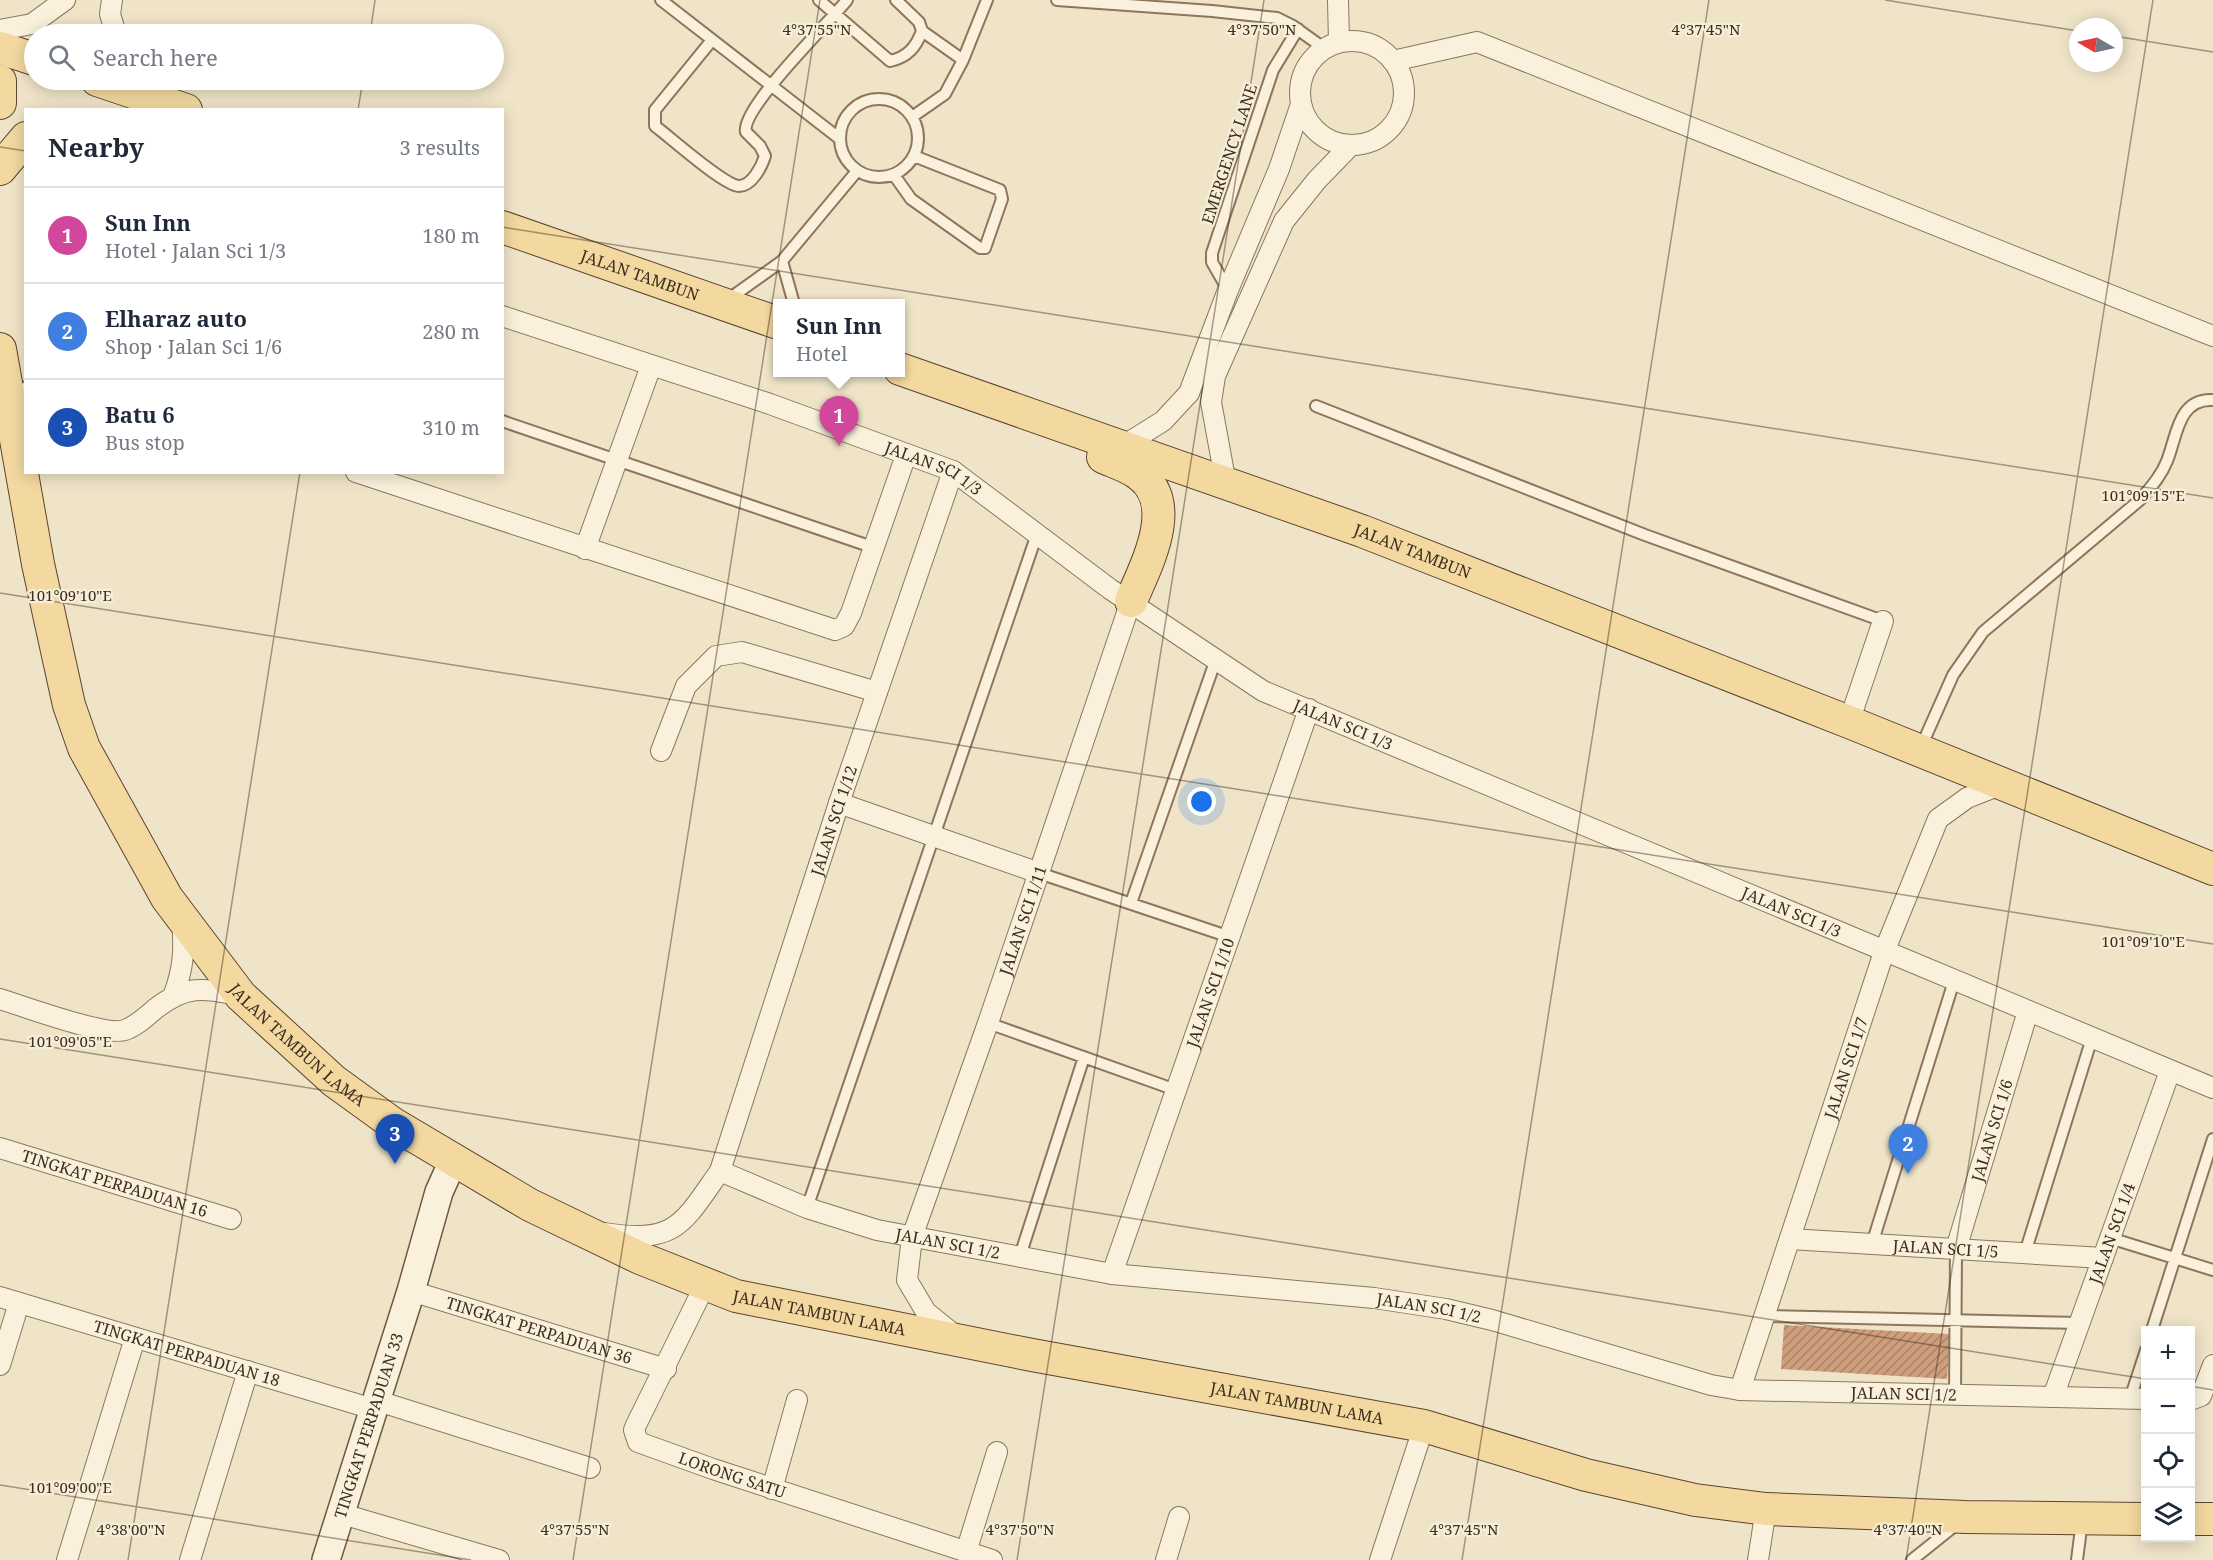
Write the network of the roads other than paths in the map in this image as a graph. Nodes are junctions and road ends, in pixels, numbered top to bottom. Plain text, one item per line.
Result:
1 (65, 0) edge
2 (112, 0) edge
3 (661, 0) edge
4 (819, 0) edge
5 (847, 0) edge
6 (896, 0) edge
7 (987, 0) edge
8 (1057, 0) edge
9 (1338, 0) edge
10 (836, 14) junction
11 (32, 24) edge
12 (113, 24) edge
13 (24, 26) edge
14 (1298, 29) junction
15 (0, 30) edge
16 (922, 31) junction
17 (712, 40) junction
18 (1332, 46) junction
19 (0, 48) edge
20 (24, 56) edge
21 (963, 60) junction
22 (1393, 61) junction
23 (0, 81) edge
24 (771, 85) junction
25 (128, 90) edge
26 (155, 90) edge
27 (0, 103) edge
28 (1301, 104) junction
29 (175, 105) edge
30 (912, 117) junction
31 (840, 139) junction
32 (24, 140) edge
33 (1350, 146) junction
34 (914, 156) junction
35 (0, 169) edge
36 (857, 171) junction
37 (894, 175) junction
38 (504, 227) edge
39 (504, 236) edge
40 (549, 244) junction
41 (782, 261) junction
42 (1228, 290) junction
43 (793, 299) edge
44 (723, 303) junction
45 (504, 316) edge
46 (773, 322) edge
47 (2212, 330) edge
48 (651, 366) junction
49 (10, 369) edge
50 (905, 371) edge
51 (977, 398) junction
52 (2213, 400) edge
53 (1316, 406) dead end
54 (504, 422) edge
55 (1123, 446) junction
56 (906, 455) junction
57 (617, 460) junction
58 (953, 471) junction
59 (362, 474) edge
60 (1226, 484) junction
61 (1037, 534) junction
62 (875, 548) junction
63 (585, 549) junction
64 (1131, 601) junction
65 (1883, 621) joint
66 (1216, 659) junction
67 (877, 692) junction
68 (1309, 710) junction
69 (1849, 722) junction
70 (1920, 750) junction
71 (661, 751) dead end
72 (2000, 784) junction
73 (839, 803) junction
74 (935, 836) junction
75 (2213, 869) edge
76 (1039, 873) junction
77 (1131, 903) junction
78 (182, 917) junction
79 (1230, 937) junction
80 (1884, 952) junction
81 (1954, 981) junction
82 (174, 994) junction
83 (241, 996) junction
84 (0, 999) edge
85 (2028, 1011) junction
86 (988, 1023) junction
87 (2092, 1038) junction
88 (1084, 1057) junction
89 (2170, 1071) junction
90 (2213, 1088) edge
91 (1176, 1090) junction
92 (2213, 1139) edge
93 (0, 1148) edge
94 (453, 1161) junction
95 (720, 1171) junction
96 (807, 1208) junction
97 (231, 1219) dead end
98 (578, 1228) junction
99 (912, 1237) junction
100 (2110, 1238) junction
101 (1790, 1239) junction
102 (1872, 1244) junction
103 (1956, 1249) junction
104 (2025, 1253) junction
105 (1020, 1256) junction
106 (2103, 1258) junction
107 (2175, 1258) junction
108 (2213, 1270) edge
109 (1112, 1274) junction
110 (694, 1280) junction
111 (411, 1291) junction
112 (9, 1300) edge
113 (1764, 1316) junction
114 (1957, 1320) junction
115 (2080, 1323) junction
116 (2153, 1326) edge
117 (135, 1338) junction
118 (964, 1342) junction
119 (0, 1365) edge
120 (2213, 1365) edge
121 (666, 1369) junction
122 (248, 1371) junction
123 (2141, 1378) edge
124 (1740, 1390) junction
125 (1955, 1395) junction
126 (2053, 1397) junction
127 (2195, 1398) edge
128 (2138, 1399) edge
129 (797, 1400) dead end
130 (374, 1404) junction
131 (1424, 1426) junction
132 (997, 1452) dead end
133 (590, 1468) dead end
134 (772, 1489) junction
135 (1766, 1509) junction
136 (339, 1513) junction
137 (1179, 1517) dead end
138 (1966, 1517) junction
139 (2082, 1518) junction
140 (2141, 1519) edge
141 (2195, 1519) edge
142 (2213, 1520) edge
143 (966, 1552) junction
144 (66, 1560) edge
145 (190, 1560) edge
146 (326, 1560) edge
147 (499, 1560) edge
148 (992, 1560) edge
149 (1166, 1560) edge
150 (1380, 1560) edge
151 (1758, 1560) edge
152 (1912, 1560) edge
153 (2077, 1560) edge

1 - 11 street
2 - 12 street
3 - 17 lane
4 - 10 lane
5 - 10 lane
6 - 16 lane
7 - 21 lane
8 - 14 lane
9 - 18 street
10 - 16 lane
10 - 24 lane
13 - 15 street
14 - 18 lane
14 - 42 lane, EMERGENCY LANE
16 - 21 lane
17 - 24 lane
17 - 24 lane
18 - 22 street
18 - 28 street
19 - 20 main road
21 - 30 lane
22 - 33 street
22 - 47 street
23 - 27 main road
24 - 31 lane
25 - 29 main road
26 - 29 street
28 - 33 street
28 - 42 street
30 - 31 lane
30 - 34 lane
31 - 36 lane
32 - 35 main road
33 - 60 street
34 - 37 lane
34 - 37 lane
36 - 37 lane
36 - 41 lane
38 - 40 main road, JALAN TAMBUN
39 - 40 main road
40 - 44 main road, JALAN TAMBUN
41 - 43 lane
41 - 44 lane
42 - 55 street
44 - 46 main road, JALAN TAMBUN
45 - 48 street, JALAN SCI 1/3
48 - 56 street, JALAN SCI 1/3
48 - 57 street
49 - 78 main road, JALAN TAMBUN LAMA
50 - 51 main road, JALAN TAMBUN
51 - 55 main road, JALAN TAMBUN
51 - 64 main road
52 - 70 lane
53 - 65 lane
54 - 57 lane
55 - 60 main road, JALAN TAMBUN
56 - 58 street, JALAN SCI 1/3
56 - 62 street
57 - 62 lane
57 - 63 street
58 - 61 street, JALAN SCI 1/3
58 - 67 street, JALAN SCI 1/12
59 - 63 street
60 - 69 main road, JALAN TAMBUN
61 - 64 street, JALAN SCI 1/3
61 - 74 lane
62 - 63 street
64 - 66 street, JALAN SCI 1/3
64 - 76 street, JALAN SCI 1/11
65 - 69 street
66 - 68 street, JALAN SCI 1/3
66 - 77 lane
67 - 71 street
67 - 73 street, JALAN SCI 1/12
68 - 79 street, JALAN SCI 1/10
68 - 80 street, JALAN SCI 1/3
69 - 70 main road, JALAN TAMBUN
70 - 72 main road, JALAN TAMBUN
72 - 75 main road, JALAN TAMBUN
72 - 80 street, JALAN SCI 1/7
73 - 74 street
73 - 95 street, JALAN SCI 1/12
74 - 76 street
74 - 96 lane
76 - 77 lane
76 - 86 street, JALAN SCI 1/11
77 - 79 lane
78 - 82 street
78 - 83 main road, JALAN TAMBUN LAMA
79 - 91 street, JALAN SCI 1/10
80 - 81 street, JALAN SCI 1/3
80 - 101 street, JALAN SCI 1/7
81 - 85 street, JALAN SCI 1/3
81 - 102 lane
82 - 83 street
82 - 84 street
83 - 94 main road, JALAN TAMBUN LAMA
85 - 87 street, JALAN SCI 1/3
85 - 103 street, JALAN SCI 1/6
86 - 88 lane
86 - 99 street, JALAN SCI 1/11
87 - 89 street, JALAN SCI 1/3
87 - 104 lane
88 - 91 lane
88 - 105 lane
89 - 90 street, JALAN SCI 1/3
89 - 100 street, JALAN SCI 1/4
91 - 109 street, JALAN SCI 1/10
92 - 107 lane
93 - 97 street, TINGKAT PERPADUAN 16
94 - 98 main road, JALAN TAMBUN LAMA
94 - 111 street, TINGKAT PERPADUAN 33
95 - 96 street, JALAN SCI 1/2
95 - 98 street, JALAN SCI 1/12
96 - 99 street, JALAN SCI 1/2
98 - 110 main road, JALAN TAMBUN LAMA
99 - 105 street, JALAN SCI 1/2
99 - 118 street, JALAN SCI 1/11
100 - 106 street, JALAN SCI 1/4
100 - 107 lane
101 - 102 street, JALAN SCI 1/5
101 - 113 street, JALAN SCI 1/7
102 - 103 street, JALAN SCI 1/5
103 - 104 street, JALAN SCI 1/5
103 - 114 lane
104 - 106 street, JALAN SCI 1/5
105 - 109 street, JALAN SCI 1/2
106 - 115 street, JALAN SCI 1/4
107 - 108 lane
107 - 116 lane
109 - 124 street, JALAN SCI 1/2
110 - 118 main road, JALAN TAMBUN LAMA
110 - 121 street, LORONG SATU
111 - 121 street, TINGKAT PERPADUAN 36
111 - 130 street, TINGKAT PERPADUAN 33
112 - 117 street, TINGKAT PERPADUAN 18
112 - 119 street
113 - 114 lane
113 - 124 street, JALAN SCI 1/7
114 - 115 lane
114 - 125 lane
115 - 126 street, JALAN SCI 1/4
117 - 122 street, TINGKAT PERPADUAN 18
117 - 144 street
118 - 131 main road, JALAN TAMBUN LAMA
120 - 127 street
121 - 134 street, LORONG SATU
122 - 130 street, TINGKAT PERPADUAN 18
122 - 145 street
123 - 128 lane
124 - 125 street, JALAN SCI 1/2
125 - 126 street, JALAN SCI 1/2
126 - 128 street, JALAN SCI 1/2
129 - 134 street
130 - 133 street, TINGKAT PERPADUAN 18
130 - 136 street, TINGKAT PERPADUAN 33
131 - 135 main road, JALAN TAMBUN LAMA
131 - 150 street
132 - 143 street
134 - 143 street, LORONG SATU
135 - 138 main road, JALAN TAMBUN LAMA
135 - 151 street
136 - 146 street, TINGKAT PERPADUAN 33
136 - 147 street
137 - 149 street
138 - 139 main road, JALAN TAMBUN LAMA
138 - 152 lane
139 - 140 main road, JALAN TAMBUN LAMA
139 - 153 lane
141 - 142 main road
143 - 148 street, LORONG SATU

